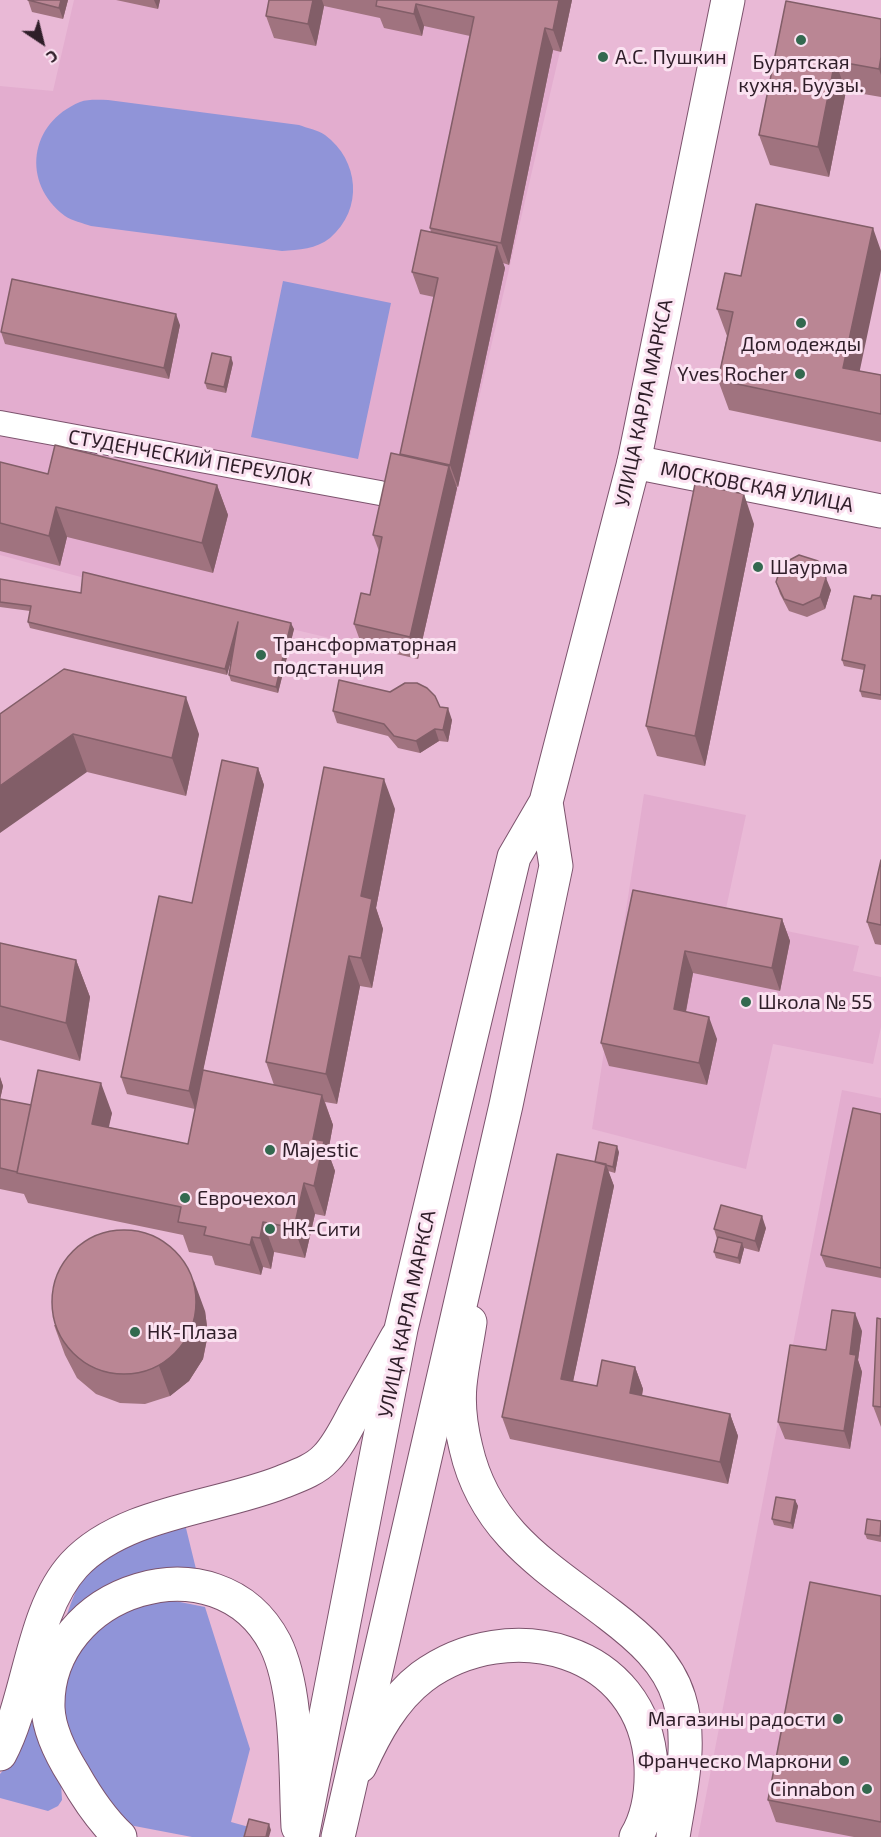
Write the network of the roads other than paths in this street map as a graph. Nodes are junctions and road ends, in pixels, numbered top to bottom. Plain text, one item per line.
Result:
1 (728, 0) edge
2 (0, 423) edge
3 (634, 462) junction
4 (380, 493) edge
5 (881, 511) edge
6 (546, 802) junction
7 (482, 1210) junction
8 (401, 1329) junction
9 (0, 1754) edge
10 (642, 1823) edge
11 (120, 1837) edge
12 (300, 1837) edge
13 (339, 1837) edge
14 (673, 1837) edge

1 - 3 main road, УЛИЦА КАРЛА МАРКСА
2 - 4 street, СТУДЕНЧЕСКИЙ ПЕРЕУЛОК
3 - 5 main road, МОСКОВСКАЯ УЛИЦА
3 - 6 main road, УЛИЦА КАРЛА МАРКСА
6 - 7 main road, УЛИЦА КАРЛА МАРКСА
6 - 8 main road, УЛИЦА КАРЛА МАРКСА
7 - 13 main road, УЛИЦА КАРЛА МАРКСА
7 - 14 main road
8 - 9 main road
8 - 12 main road, УЛИЦА КАРЛА МАРКСА
10 - 13 main road
11 - 12 main road

